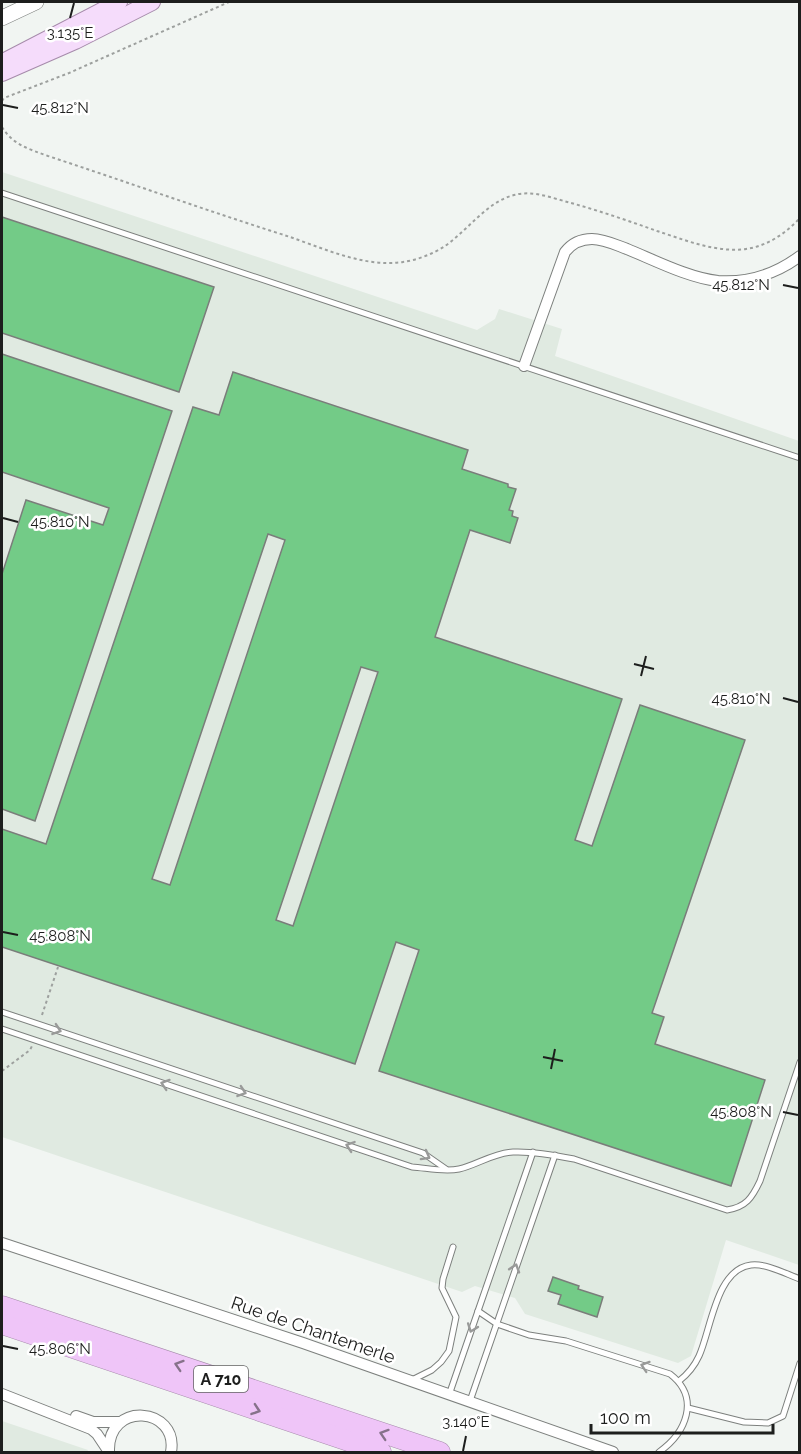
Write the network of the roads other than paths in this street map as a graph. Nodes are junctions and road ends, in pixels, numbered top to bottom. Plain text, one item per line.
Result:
1 (36, 2) edge
2 (119, 2) edge
3 (152, 2) edge
4 (2, 18) edge
5 (2, 65) edge
6 (2, 193) edge
7 (800, 256) edge
8 (524, 366) junction
9 (800, 458) edge
10 (2, 1012) edge
11 (2, 1029) edge
12 (800, 1062) edge
13 (533, 1152) junction
14 (555, 1155) junction
15 (447, 1170) junction
16 (2, 1243) edge
17 (453, 1247) dead end
18 (800, 1279) edge
19 (2, 1306) edge
20 (478, 1311) junction
21 (2, 1324) edge
22 (497, 1324) junction
23 (800, 1363) edge
24 (410, 1381) junction
25 (679, 1381) junction
26 (2, 1394) edge
27 (448, 1395) junction
28 (470, 1403) junction
29 (688, 1408) junction
30 (43, 1409) junction
31 (120, 1422) junction
32 (171, 1438) junction
33 (109, 1452) edge
34 (171, 1452) edge
35 (177, 1452) edge
36 (381, 1452) edge
37 (440, 1452) edge
38 (613, 1452) edge
39 (659, 1452) edge

1 - 4 street
2 - 5 main road
3 - 5 main road
6 - 8 lane
7 - 8 street
8 - 9 lane
10 -> 15 lane
15 -> 11 lane
12 - 14 lane
13 - 14 lane
13 - 15 lane
13 - 20 lane
22 -> 14 lane
16 - 24 street, Rue de Chantemerle
17 - 24 lane
18 - 25 lane
37 -> 19 highway, A 710
20 - 22 lane
20 -> 27 lane
21 -> 36 highway, A 710
25 -> 22 lane
22 - 28 lane
23 - 29 lane
24 - 27 street, Rue de Chantemerle
25 - 29 lane
26 - 30 street
27 - 28 street, Rue de Chantemerle
28 - 38 street, Rue de Chantemerle
29 - 39 lane
30 - 31 street
30 - 33 street
31 - 32 street
31 - 33 street
32 - 34 street
32 - 35 lane

